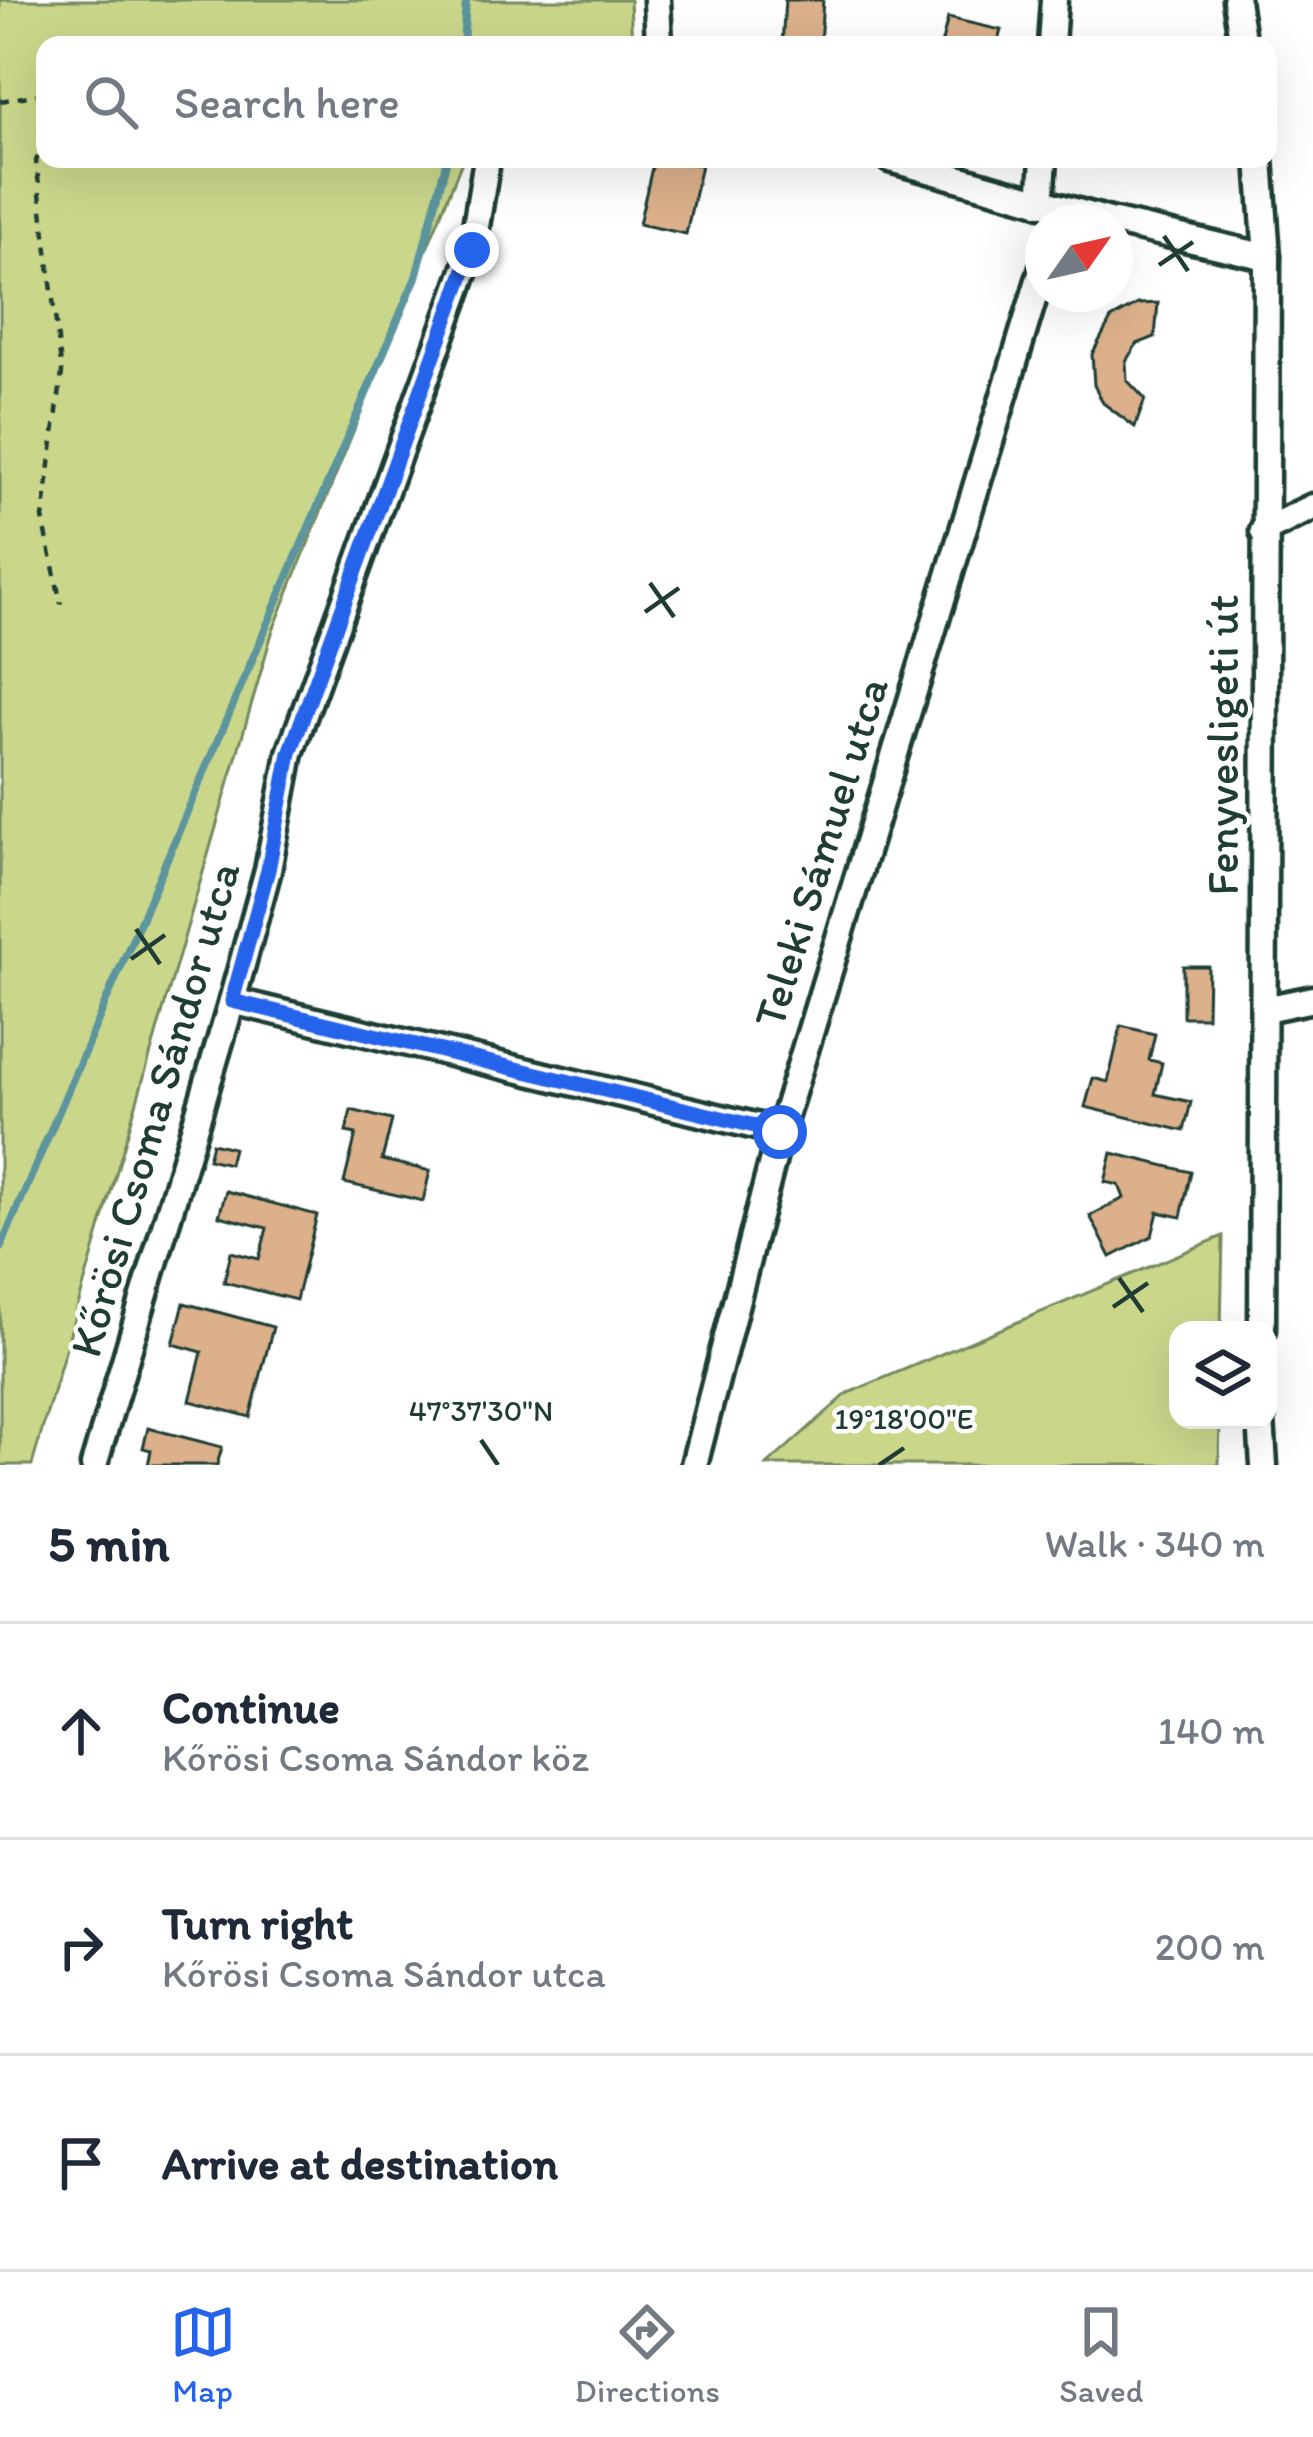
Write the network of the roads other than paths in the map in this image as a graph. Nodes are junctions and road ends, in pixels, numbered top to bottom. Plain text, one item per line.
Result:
1 (657, 0) edge
2 (1054, 0) edge
3 (1237, 0) edge
4 (659, 36) edge
5 (1052, 36) edge
6 (1242, 36) edge
7 (486, 168) edge
8 (918, 168) edge
9 (1046, 168) edge
10 (1261, 168) edge
11 (1028, 204) edge
12 (1052, 204) edge
13 (1133, 226) edge
14 (1267, 257) junction
15 (1029, 312) edge
16 (1313, 507) edge
17 (1263, 531) junction
18 (1313, 999) edge
19 (232, 1001) junction
20 (1265, 1009) junction
21 (780, 1132) junction
22 (1262, 1321) edge
23 (1262, 1429) edge
24 (94, 1465) edge
25 (694, 1465) edge
26 (1264, 1465) edge

1 - 4 street
2 - 5 street
3 - 6 street
7 - 19 street, Kőrösi Csoma Sándor utca
8 - 11 street
9 - 12 street
10 - 14 street, Fenyvesligeti út
13 - 14 street
14 - 17 street, Fenyvesligeti út
15 - 21 street, Teleki Sámuel utca
16 - 17 street
17 - 20 street, Fenyvesligeti út
18 - 20 street
19 - 21 street
19 - 24 street, Kőrösi Csoma Sándor utca
20 - 22 street, Fenyvesligeti út
21 - 25 street, Teleki Sámuel utca
23 - 26 street

